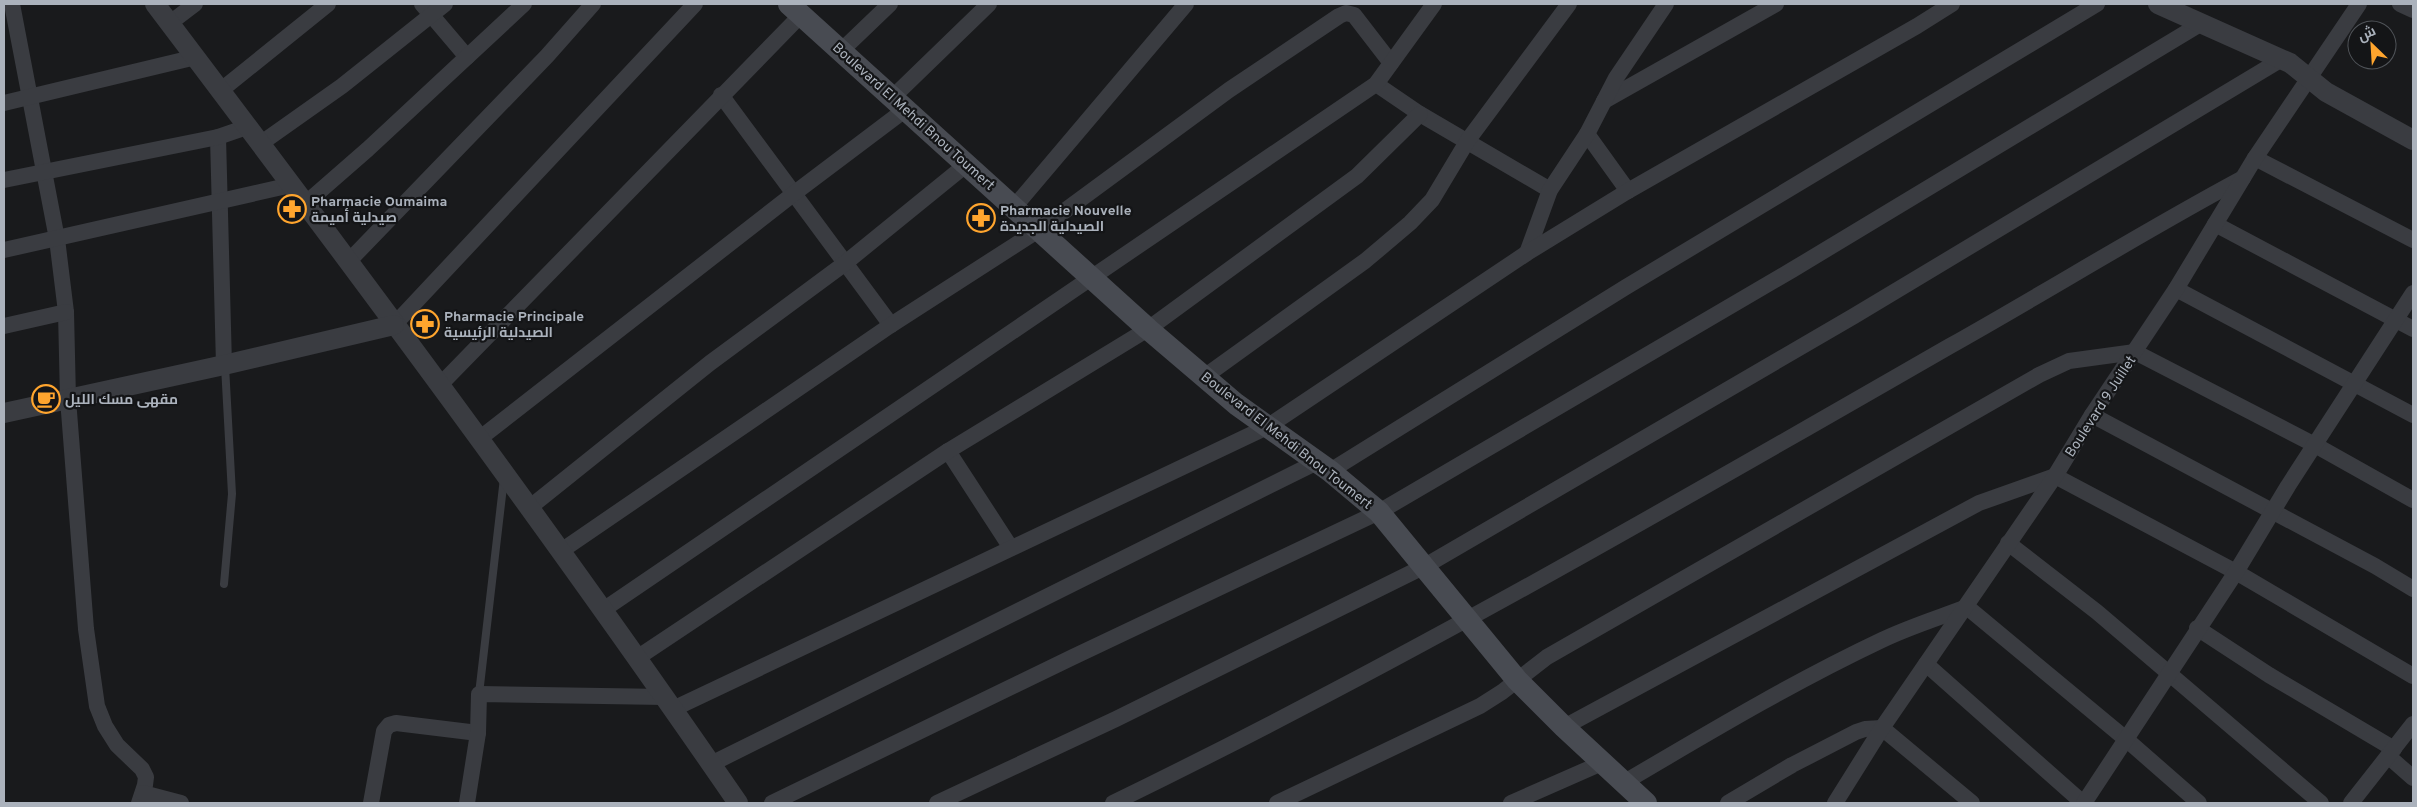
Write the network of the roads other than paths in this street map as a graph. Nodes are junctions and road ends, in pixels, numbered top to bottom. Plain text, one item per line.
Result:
1 (12, 4) edge
2 (156, 4) edge
3 (195, 4) edge
4 (328, 4) edge
5 (445, 4) edge
6 (524, 4) edge
7 (593, 4) edge
8 (695, 4) edge
9 (890, 4) edge
10 (989, 4) edge
11 (1186, 4) edge
12 (1434, 4) edge
13 (1568, 4) edge
14 (1666, 4) edge
15 (1776, 4) edge
16 (1952, 4) edge
17 (2097, 4) edge
18 (2158, 4) edge
19 (2358, 4) edge
20 (2400, 4) edge
21 (2182, 8) edge
22 (427, 9) edge
23 (795, 9) edge
24 (2413, 10) edge
25 (170, 23) junction
26 (2202, 23) junction
27 (842, 50) junction
28 (196, 57) junction
29 (467, 57) junction
30 (2282, 59) junction
31 (1391, 63) junction
32 (2309, 78) junction
33 (1376, 84) junction
34 (220, 91) junction
35 (721, 95) junction
36 (30, 97) junction
37 (1604, 102) junction
38 (4, 103) edge
39 (900, 103) junction
40 (1420, 114) junction
41 (247, 127) junction
42 (1587, 134) junction
43 (218, 137) junction
44 (1468, 140) junction
45 (2413, 140) edge
46 (260, 144) junction
47 (2255, 158) junction
48 (967, 164) junction
49 (45, 171) junction
50 (2243, 178) junction
51 (4, 180) edge
52 (292, 185) junction
53 (1550, 190) junction
54 (1628, 191) junction
55 (792, 195) junction
56 (219, 202) junction
57 (305, 204) junction
58 (1015, 206) junction
59 (2215, 224) junction
60 (1040, 229) junction
61 (57, 239) junction
62 (2413, 240) edge
63 (4, 250) edge
64 (1527, 253) junction
65 (348, 262) junction
66 (844, 264) junction
67 (1093, 278) junction
68 (2176, 289) junction
69 (2413, 293) edge
70 (66, 312) junction
71 (2395, 320) junction
72 (394, 325) junction
73 (890, 325) junction
74 (4, 326) edge
75 (1148, 329) junction
76 (2413, 329) edge
77 (2135, 352) junction
78 (224, 365) junction
79 (1204, 377) junction
80 (2355, 384) junction
81 (440, 385) junction
82 (68, 400) junction
83 (4, 414) edge
84 (2092, 415) junction
85 (2413, 415) edge
86 (1267, 427) junction
87 (479, 439) junction
88 (2315, 445) junction
89 (948, 451) junction
90 (1323, 466) junction
91 (504, 474) junction
92 (2055, 476) junction
93 (2413, 500) edge
94 (530, 508) junction
95 (1379, 512) junction
96 (2273, 512) junction
97 (2008, 543) junction
98 (1011, 548) junction
99 (561, 551) junction
100 (1425, 566) junction
101 (2236, 572) junction
102 (224, 584) dead end
103 (2413, 589) edge
104 (1967, 608) junction
105 (603, 610) junction
106 (1466, 619) junction
107 (2197, 628) junction
108 (637, 658) junction
109 (1926, 664) junction
110 (2169, 674) junction
111 (2413, 676) edge
112 (1517, 680) junction
113 (479, 694) junction
114 (669, 703) junction
115 (2413, 724) edge
116 (1564, 727) junction
117 (1882, 728) junction
118 (478, 733) junction
119 (2126, 740) junction
120 (2391, 753) junction
121 (1602, 763) junction
122 (711, 764) junction
123 (2413, 778) edge
124 (1623, 783) junction
125 (141, 798) edge
126 (1840, 801) edge
127 (181, 803) edge
128 (371, 803) edge
129 (468, 803) edge
130 (738, 803) edge
131 (772, 803) edge
132 (937, 803) edge
133 (1113, 803) edge
134 (1277, 803) edge
135 (1511, 803) edge
136 (1646, 803) edge
137 (1728, 803) edge
138 (1972, 803) edge
139 (2083, 803) edge
140 (2199, 803) edge
141 (2320, 803) edge
142 (2351, 803) edge

1 - 36 street
2 - 25 street
3 - 25 street
4 - 34 street
5 - 22 street
6 - 29 street
7 - 65 street
8 - 72 street
9 - 27 street
10 - 39 street
11 - 58 street
12 - 31 street
13 - 44 street
14 - 37 street
15 - 37 street
16 - 54 street
17 - 90 street
18 - 21 street
19 - 32 street, Boulevard 9 Juillet
20 - 24 street
21 - 26 street
22 - 29 street
22 - 46 street
23 - 27 main road, Boulevard El Mehdi Bnou Toumert
23 - 35 street
25 - 28 street
26 - 30 street
26 - 95 street
27 - 39 main road, Boulevard El Mehdi Bnou Toumert
28 - 34 street
28 - 36 street
29 - 57 street
30 - 32 street
30 - 100 street
31 - 33 street
31 - 60 street
32 - 45 street
32 - 47 street, Boulevard 9 Juillet
33 - 40 street
33 - 67 street
34 - 41 street
35 - 55 street
35 - 81 street
36 - 38 street
36 - 49 street
37 - 42 street
39 - 48 main road, Boulevard El Mehdi Bnou Toumert
39 - 55 street
40 - 44 street
40 - 75 street
41 - 43 street
41 - 46 street
42 - 53 street
42 - 54 street
43 - 49 street
43 - 56 street
44 - 53 street
44 - 79 street
46 - 52 street
47 - 50 street, Boulevard 9 Juillet
47 - 62 street
48 - 58 main road, Boulevard El Mehdi Bnou Toumert
48 - 66 street
49 - 51 street
49 - 61 street
50 - 59 street, Boulevard 9 Juillet
50 - 106 street
52 - 56 street
52 - 57 street
53 - 64 street
54 - 64 street
55 - 66 street
55 - 87 street
56 - 61 street
56 - 78 street
57 - 65 street
58 - 60 main road, Boulevard El Mehdi Bnou Toumert
59 - 68 street, Boulevard 9 Juillet
59 - 71 street
60 - 67 main road, Boulevard El Mehdi Bnou Toumert
60 - 73 street
61 - 63 street
61 - 70 street
64 - 86 street
65 - 72 street
66 - 73 street
66 - 94 street
67 - 75 main road, Boulevard El Mehdi Bnou Toumert
67 - 105 street
68 - 77 street, Boulevard 9 Juillet
68 - 80 street
69 - 71 street
70 - 74 street
70 - 82 street
71 - 76 street
71 - 80 street
72 - 78 street
72 - 81 street
73 - 99 street
75 - 79 main road, Boulevard El Mehdi Bnou Toumert
75 - 89 street
77 - 84 street, Boulevard 9 Juillet
77 - 88 street
77 - 112 street
78 - 82 street
78 - 102 lane
79 - 86 main road, Boulevard El Mehdi Bnou Toumert
80 - 85 street
80 - 88 street
81 - 87 street
82 - 83 street
82 - 125 street
84 - 92 street, Boulevard 9 Juillet
84 - 96 street
86 - 90 main road, Boulevard El Mehdi Bnou Toumert
86 - 98 street
87 - 91 street
88 - 93 street
88 - 96 street
89 - 98 street
89 - 108 street
90 - 95 main road, Boulevard El Mehdi Bnou Toumert
90 - 122 street
91 - 94 street
91 - 113 lane
92 - 97 street, Boulevard 9 Juillet
92 - 101 street
92 - 116 street
94 - 99 street
95 - 100 main road, Boulevard El Mehdi Bnou Toumert
95 - 131 street
96 - 101 street
96 - 103 street
97 - 104 street, Boulevard 9 Juillet
97 - 110 street
98 - 114 street
99 - 105 street
100 - 106 main road, Boulevard El Mehdi Bnou Toumert
100 - 132 street
101 - 107 street
101 - 111 street
104 - 109 street, Boulevard 9 Juillet
104 - 119 street
104 - 124 street
105 - 108 street
106 - 112 main road, Boulevard El Mehdi Bnou Toumert
106 - 133 street
107 - 110 street
107 - 120 street
108 - 114 street
109 - 117 street, Boulevard 9 Juillet
109 - 139 street
110 - 119 street
110 - 141 street
112 - 116 main road, Boulevard El Mehdi Bnou Toumert
112 - 134 street
113 - 114 street
113 - 118 street
114 - 122 street
115 - 120 street
116 - 121 main road, Boulevard El Mehdi Bnou Toumert
117 - 126 street, Boulevard 9 Juillet
117 - 137 street
117 - 138 street
118 - 128 street
118 - 129 street
119 - 139 street
119 - 140 street
120 - 123 street
120 - 142 street
121 - 124 main road, Boulevard El Mehdi Bnou Toumert
121 - 135 street
122 - 130 street
124 - 136 main road, Boulevard El Mehdi Bnou Toumert
125 - 127 street

